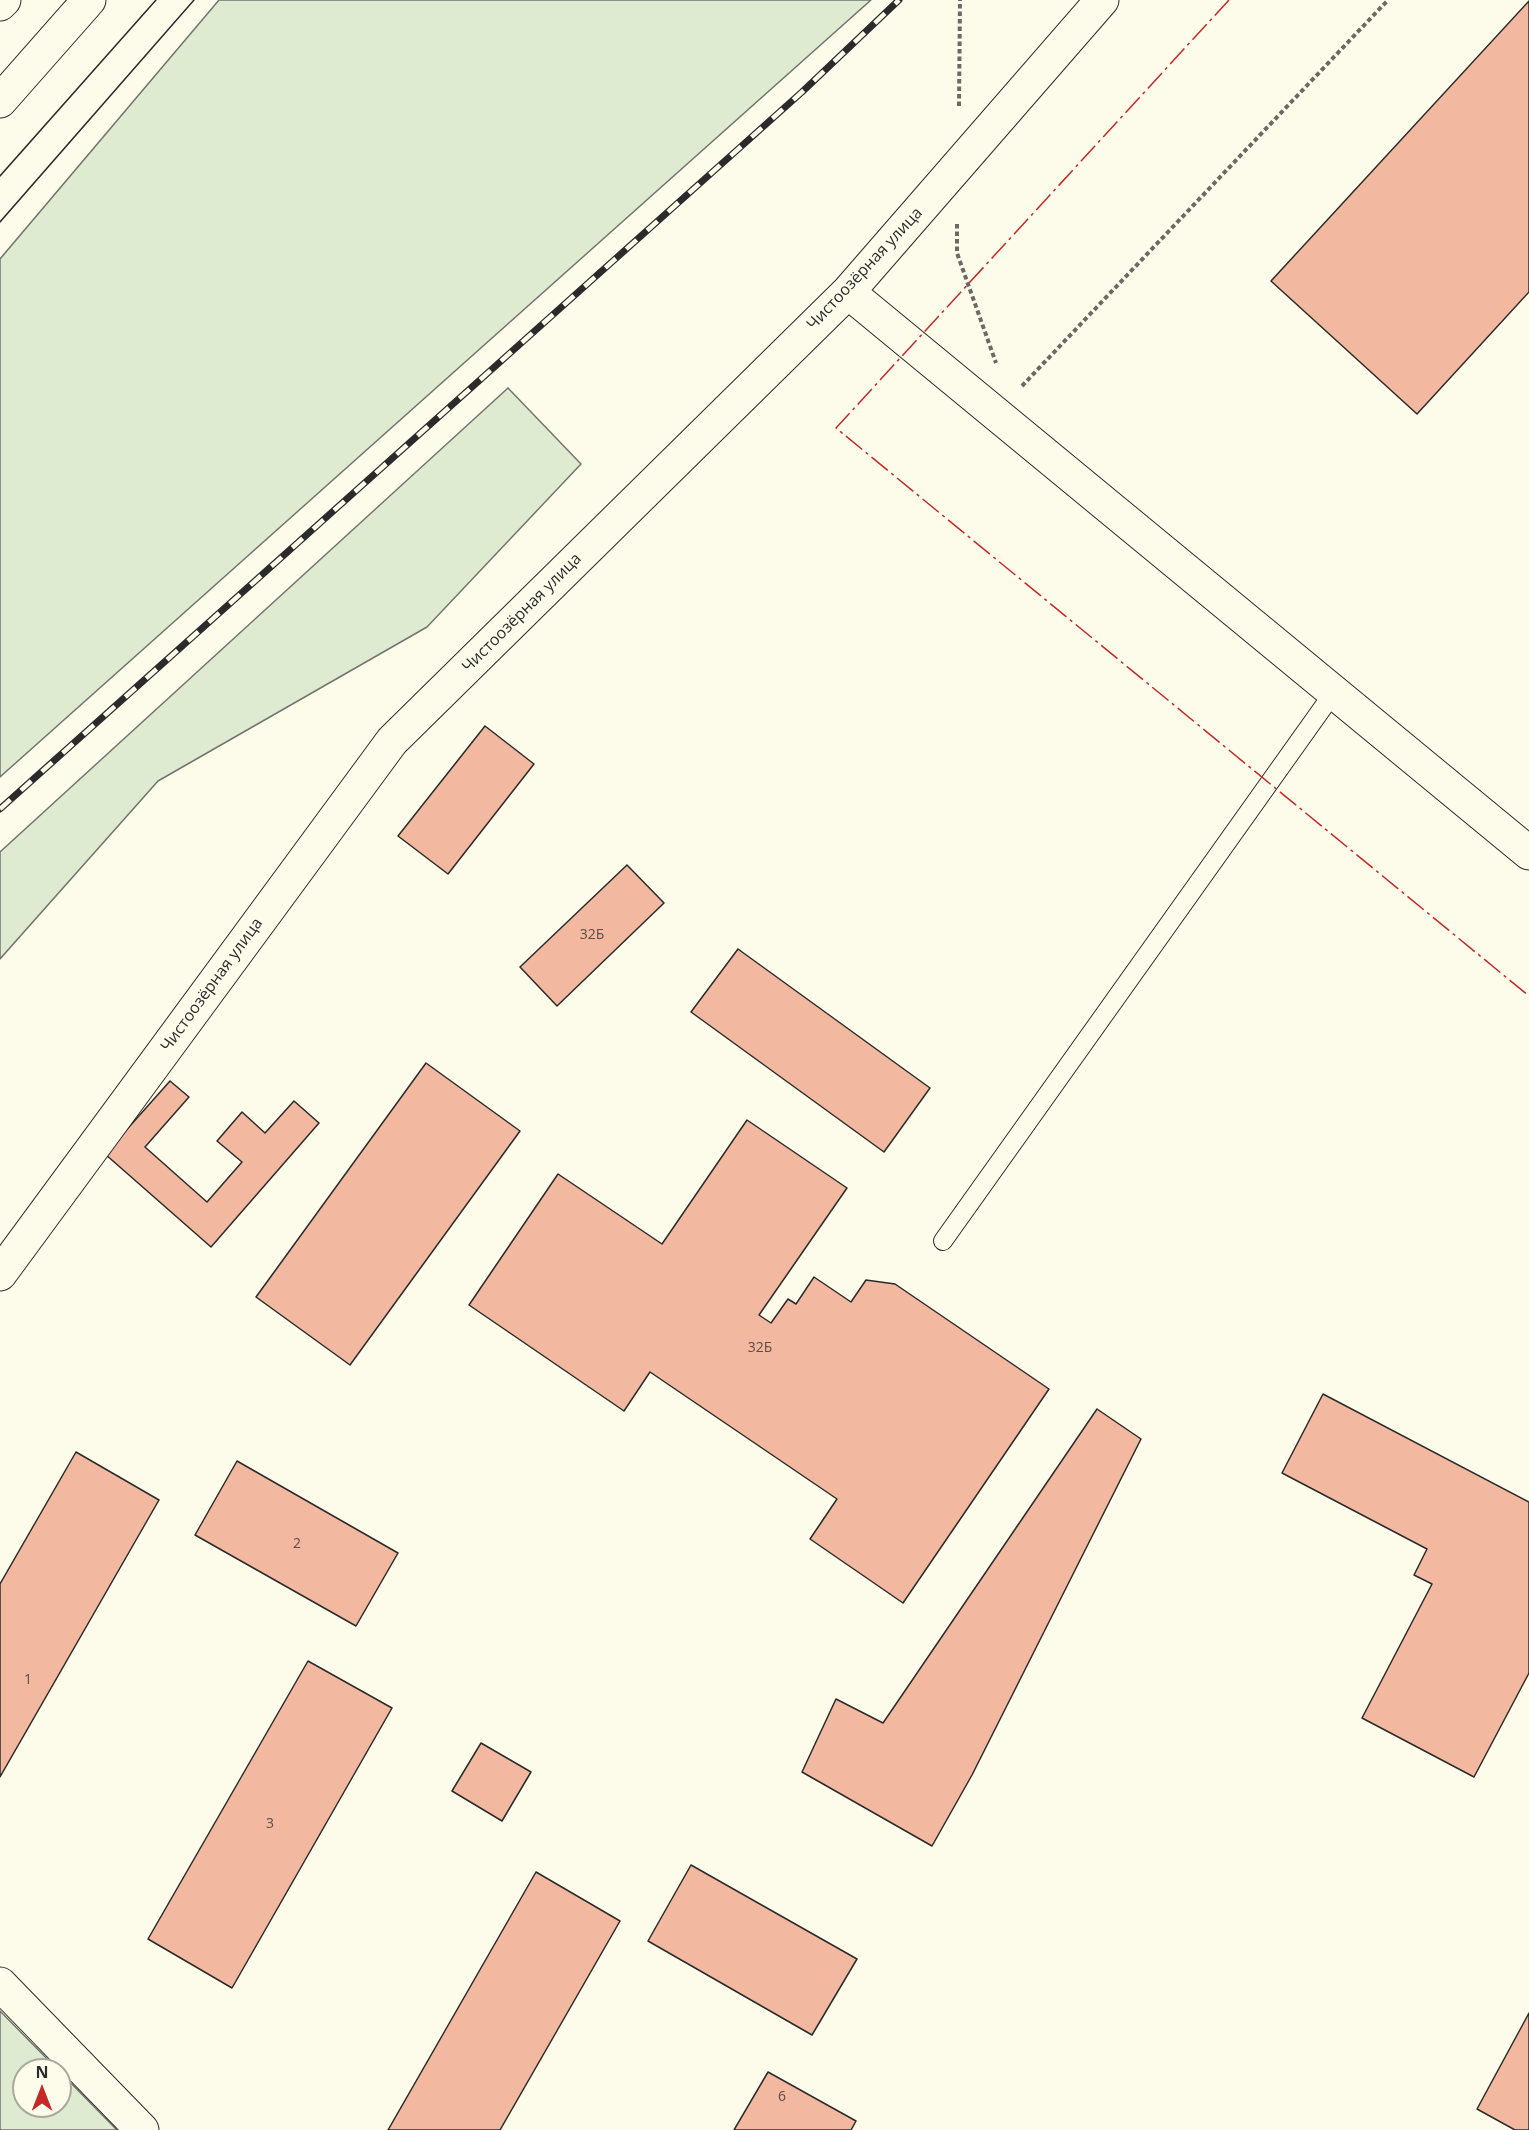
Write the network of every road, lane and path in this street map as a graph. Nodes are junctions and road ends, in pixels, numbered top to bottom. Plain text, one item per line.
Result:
1 (4, 0) edge
2 (89, 0) edge
3 (1102, 0) edge
4 (1388, 0) edge
5 (0, 4) edge
6 (0, 101) edge
7 (848, 292) junction
8 (1017, 391) dead end
9 (1334, 692) junction
10 (1529, 853) edge
11 (943, 1241) dead end
12 (0, 1274) edge
13 (0, 1984) edge
14 (142, 2130) edge

1 - 5 street
2 - 6 street
3 - 7 street, Чистоозёрная улица
4 - 8 path
7 - 9 street
7 - 12 street, Чистоозёрная улица
9 - 10 street
9 - 11 lane
13 - 14 street

